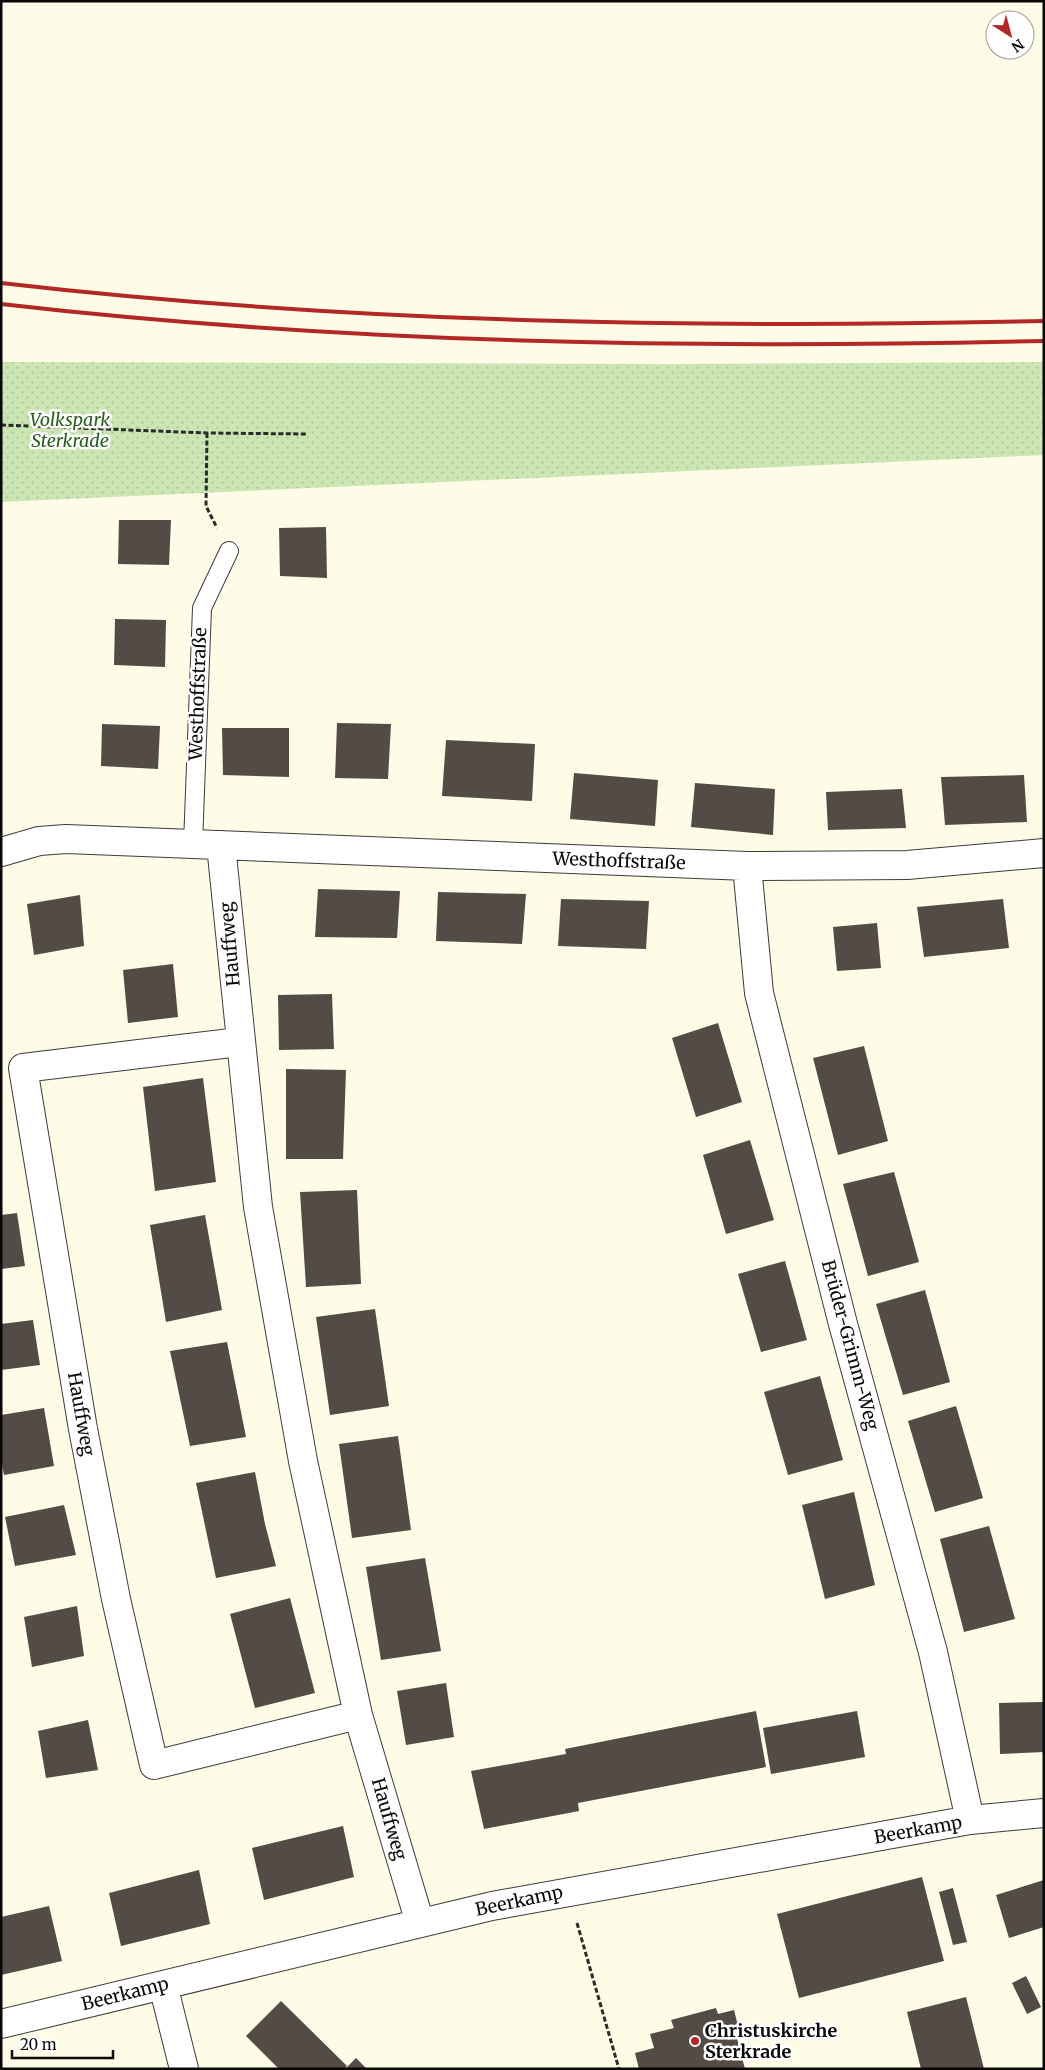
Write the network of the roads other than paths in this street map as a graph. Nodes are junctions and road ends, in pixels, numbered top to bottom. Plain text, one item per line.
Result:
1 (229, 551) road end
2 (193, 844) junction
3 (221, 845) junction
4 (1, 852) edge
5 (1044, 853) edge
6 (747, 866) junction
7 (239, 1042) junction
8 (358, 1715) junction
9 (1044, 1813) edge
10 (970, 1820) junction
11 (420, 1923) junction
12 (163, 1985) junction
13 (1, 2024) edge
14 (184, 2069) edge

1 - 2 lane, Westhoffstraße
2 - 3 street, Westhoffstraße
2 - 4 street, Westhoffstraße
3 - 6 street, Westhoffstraße
3 - 7 street, Hauffweg
5 - 6 street, Westhoffstraße
6 - 10 street, Brüder-Grimm-Weg
7 - 8 street, Hauffweg
7 - 8 street, Hauffweg
8 - 11 street, Hauffweg
9 - 10 street, Beerkamp
10 - 11 street, Beerkamp
11 - 12 street, Beerkamp
12 - 13 street, Beerkamp
12 - 14 street

